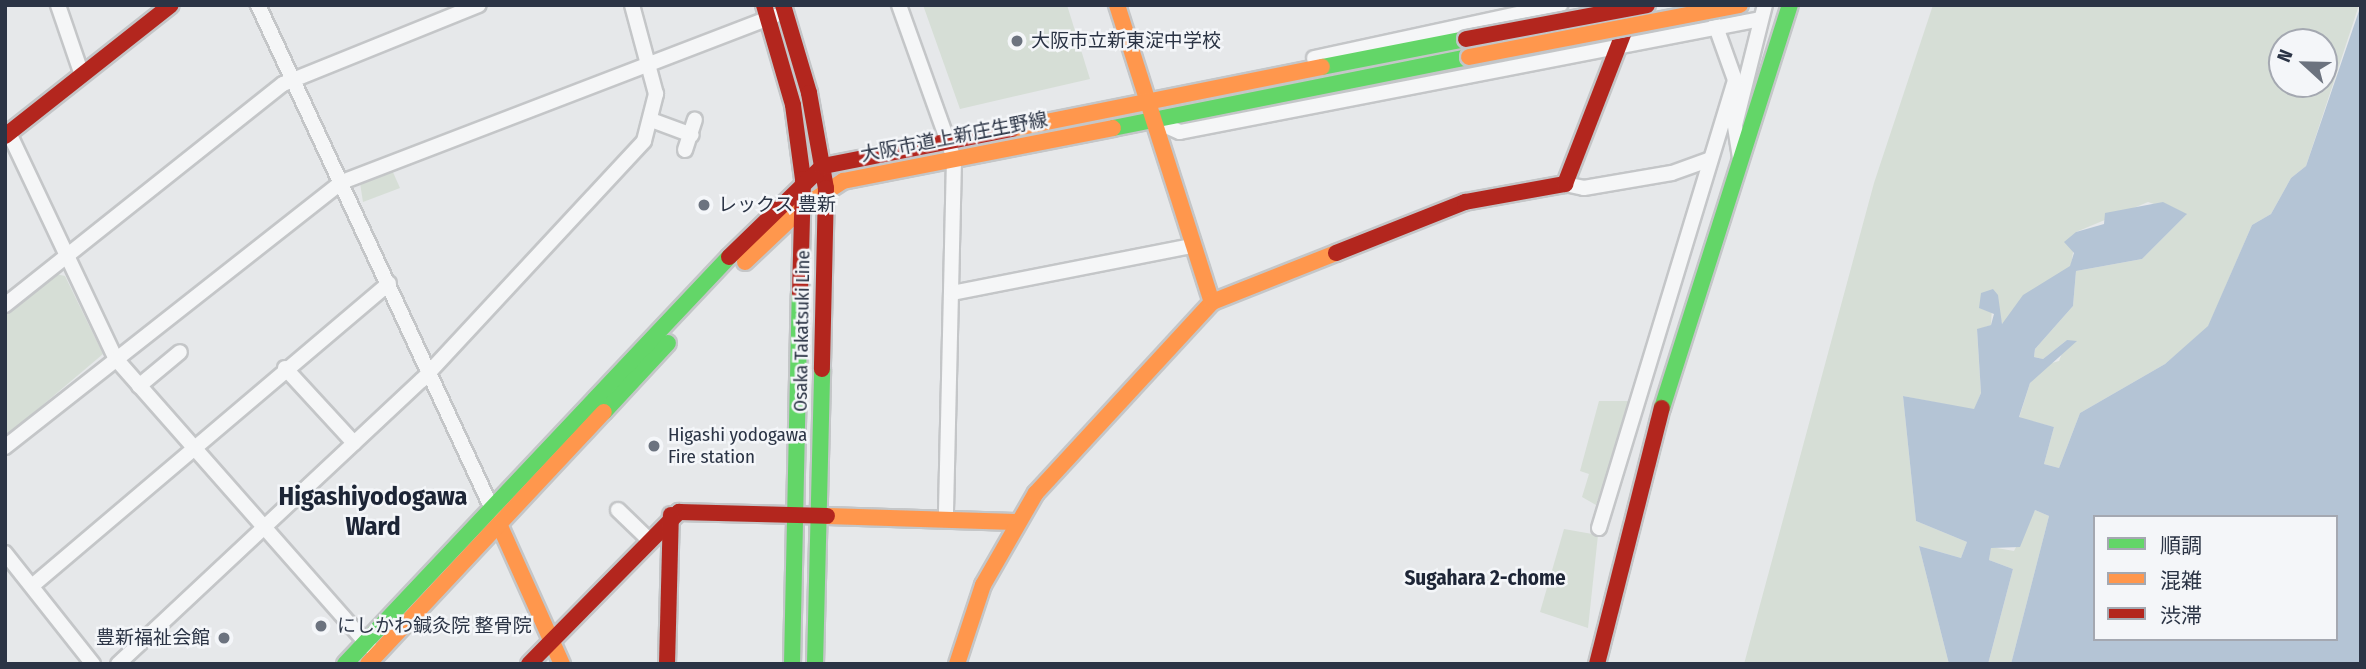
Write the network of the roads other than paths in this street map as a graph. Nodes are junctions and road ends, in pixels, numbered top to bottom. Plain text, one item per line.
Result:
1 (58, 5) edge
2 (171, 5) edge
3 (258, 5) edge
4 (479, 5) edge
5 (632, 5) edge
6 (899, 5) edge
7 (1117, 5) edge
8 (1560, 5) edge
9 (1634, 5) edge
10 (1647, 5) edge
11 (1740, 5) edge
12 (1790, 5) edge
13 (784, 8) edge
14 (153, 11) edge
15 (767, 11) edge
16 (1763, 12) edge
17 (1715, 24) junction
18 (1619, 42) junction
19 (650, 63) junction
20 (82, 75) junction
21 (293, 78) junction
22 (1149, 103) junction
23 (654, 121) junction
24 (1155, 121) junction
25 (6, 131) edge
26 (950, 139) junction
27 (685, 150) dead end
28 (954, 159) junction
29 (1711, 159) junction
30 (1740, 160) junction
31 (822, 166) junction
32 (803, 179) junction
33 (342, 182) junction
34 (1565, 184) junction
35 (826, 188) junction
36 (803, 207) junction
37 (1191, 246) junction
38 (64, 258) junction
39 (390, 283) junction
40 (951, 293) junction
41 (1212, 302) junction
42 (5, 306) edge
43 (180, 352) dead end
44 (116, 359) junction
45 (285, 368) junction
46 (430, 372) junction
47 (1642, 385) junction
48 (139, 386) junction
49 (1665, 396) junction
50 (354, 443) junction
51 (5, 447) edge
52 (192, 448) junction
53 (491, 508) junction
54 (618, 510) dead end
55 (818, 514) junction
56 (671, 515) junction
57 (796, 515) junction
58 (946, 517) junction
59 (1015, 522) junction
60 (499, 524) junction
61 (263, 527) junction
62 (1598, 528) dead end
63 (648, 539) junction
64 (5, 553) edge
65 (32, 586) junction
66 (552, 641) junction
67 (365, 642) junction
68 (373, 659) edge
69 (93, 664) edge
70 (118, 664) edge
71 (345, 664) edge
72 (529, 664) edge
73 (562, 664) edge
74 (667, 664) edge
75 (792, 664) edge
76 (815, 664) edge
77 (957, 664) edge
78 (1597, 664) edge

1 - 20 street
2 - 14 main road
3 - 21 street
4 - 21 street
5 - 19 street
6 - 26 street
7 - 22 main road
8 - 22 street
9 - 18 main road
10 - 22 main road, 大阪市道上新庄生野線, bridge
11 - 24 main road, 大阪市道上新庄生野線, bridge
12 - 30 main road
13 - 15 street
13 - 31 main road, Osaka Takatsuki Line
14 - 20 main road
15 - 19 street
15 - 32 main road, Osaka Takatsuki Line
16 - 17 street
16 - 30 street
17 - 18 street
17 - 29 street
18 - 24 street
18 - 34 main road
19 - 23 street
19 - 33 street
20 - 25 main road
21 - 33 street
21 - 38 street
22 - 24 main road
22 - 26 main road, 大阪市道上新庄生野線
23 - 27 street
23 - 46 street
24 - 28 main road, 大阪市道上新庄生野線
24 - 37 main road
25 - 38 street
26 - 28 street
26 - 31 main road, 大阪市道上新庄生野線
28 - 35 main road, 大阪市道上新庄生野線
28 - 40 street
29 - 34 street
29 - 47 street
30 - 49 main road
31 - 32 main road, 大阪市道上新庄生野線
31 - 35 main road, Osaka Takatsuki Line
32 - 36 main road, Osaka Takatsuki Line
32 - 53 main road, 大阪市道上新庄生野線
33 - 39 street
33 - 44 street
34 - 41 main road
35 - 36 main road, 大阪市道上新庄生野線
35 - 55 main road, Osaka Takatsuki Line
36 - 57 main road, Osaka Takatsuki Line
36 - 60 main road, 大阪市道上新庄生野線
37 - 40 street
37 - 41 main road
38 - 42 street
38 - 44 street
39 - 45 street
39 - 46 street
40 - 58 street
41 - 59 main road
43 - 48 street
44 - 48 street
44 - 51 street
45 - 50 street
45 - 52 street
46 - 50 street
46 - 53 street
47 - 49 street
47 - 62 street
48 - 52 street
49 - 78 main road
50 - 61 street
52 - 61 street
52 - 65 street
53 - 60 street
53 - 67 main road, 大阪市道上新庄生野線
54 - 63 street
55 - 57 main road
55 - 58 main road
55 - 76 main road, Osaka Takatsuki Line
56 - 57 main road
56 - 63 main road
56 - 74 main road
57 - 75 main road, Osaka Takatsuki Line
58 - 59 main road
59 - 77 main road
60 - 66 main road
60 - 68 main road, 大阪市道上新庄生野線
61 - 67 street
61 - 70 street
63 - 66 main road
64 - 65 street
65 - 69 street
66 - 72 main road
66 - 73 main road
67 - 68 street
67 - 71 main road, 大阪市道上新庄生野線

